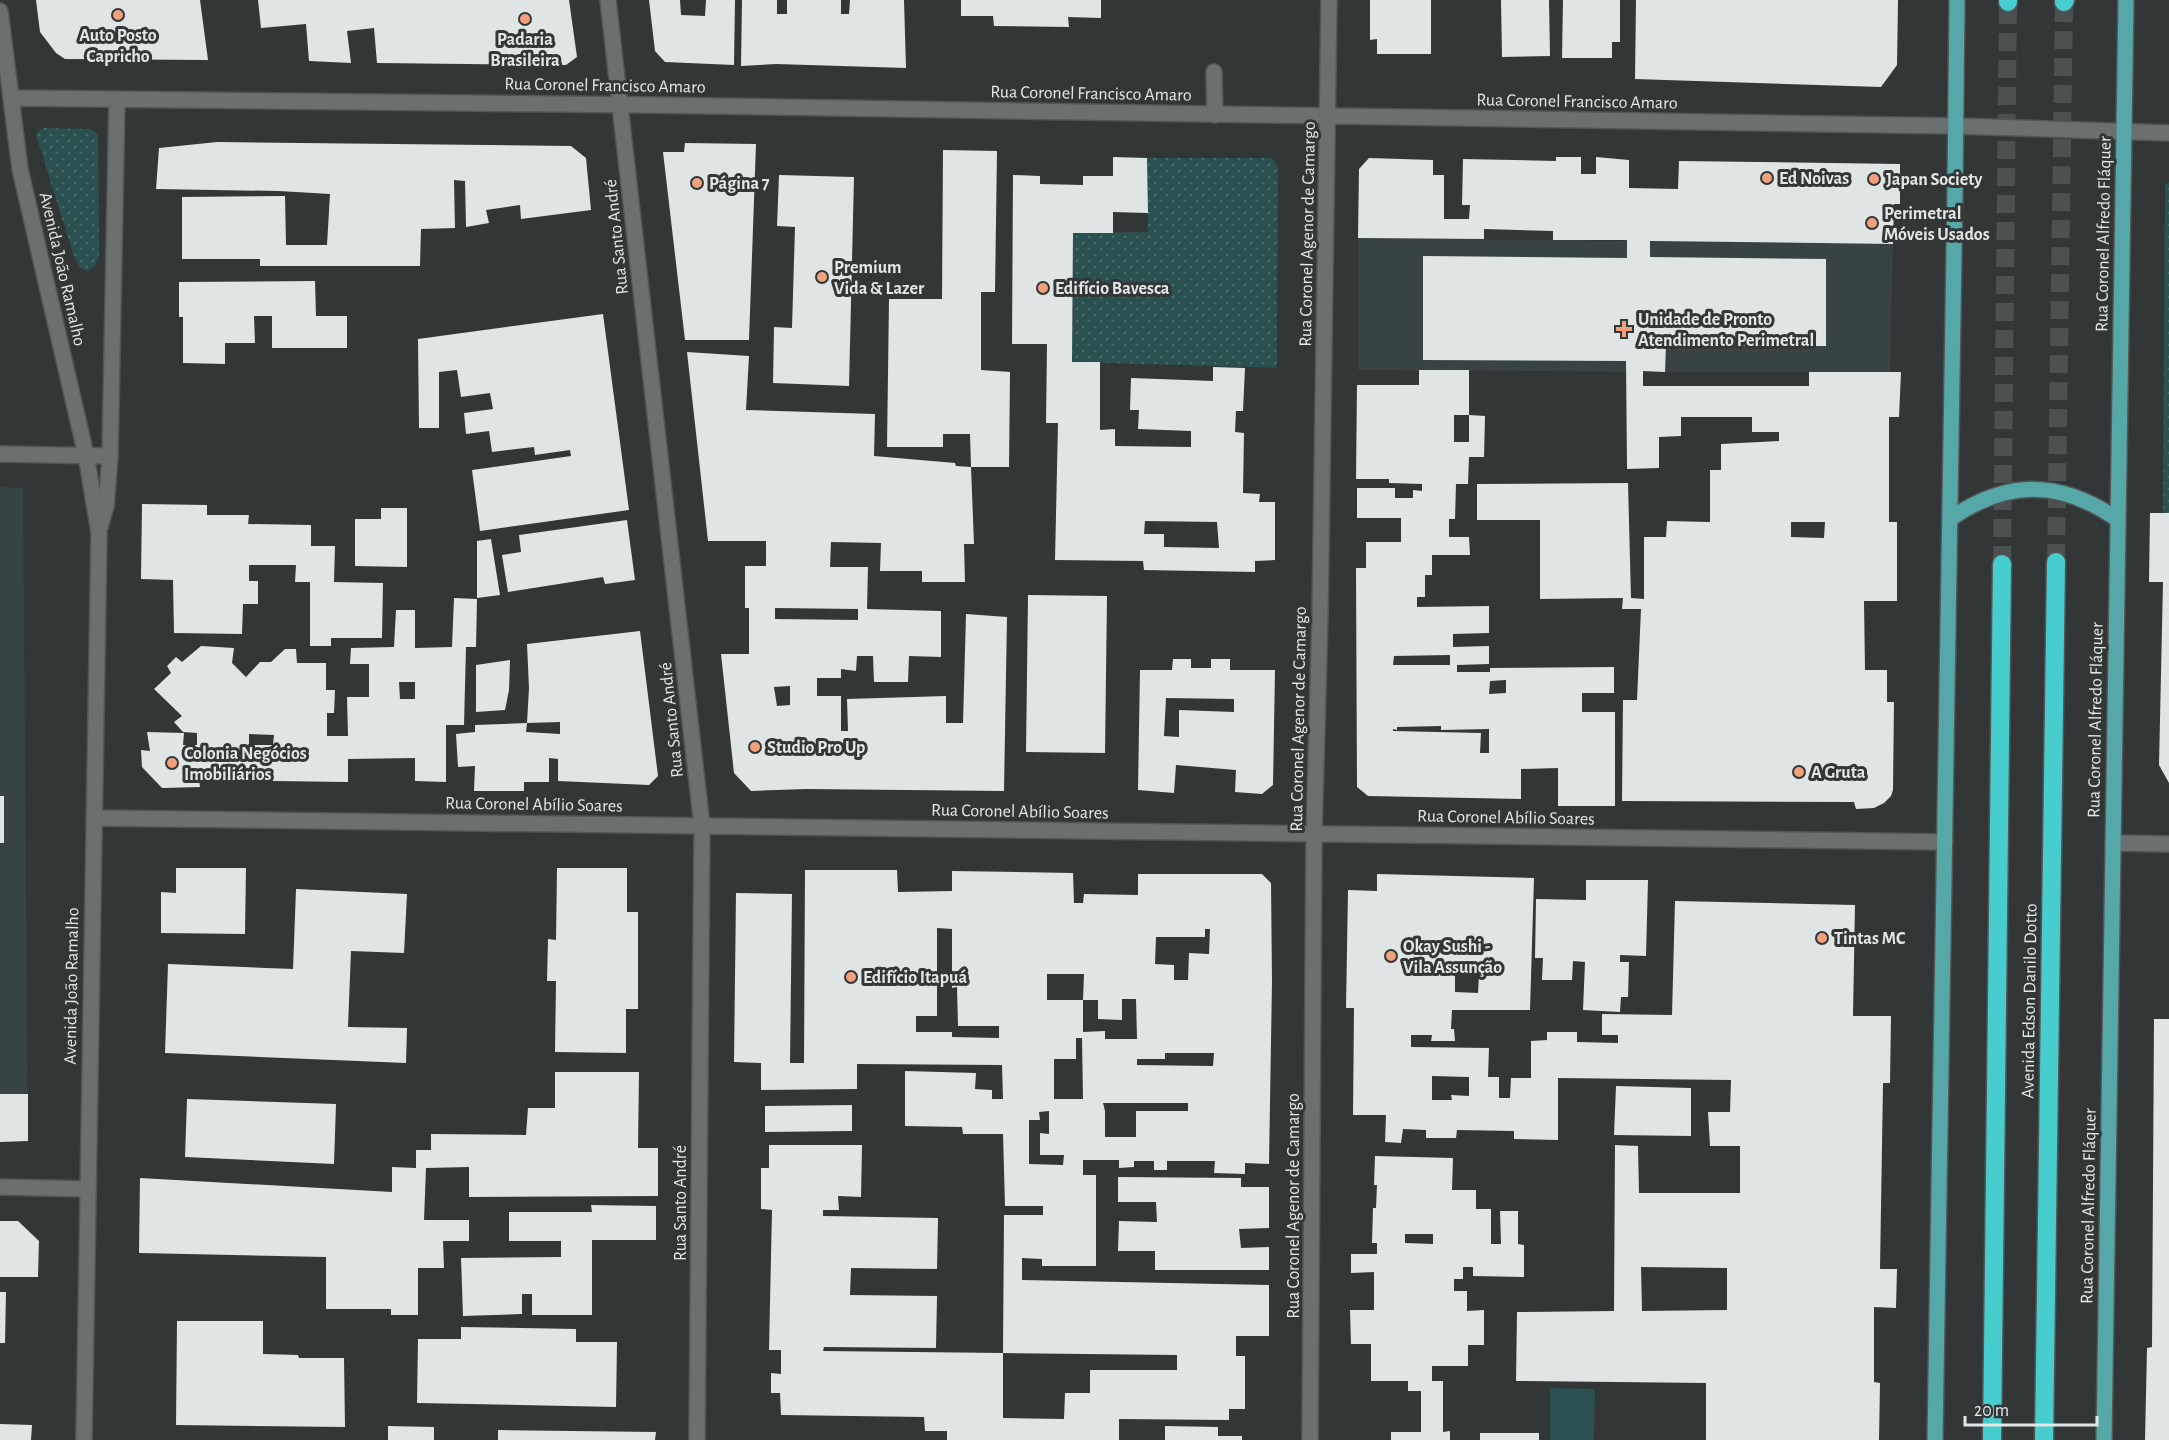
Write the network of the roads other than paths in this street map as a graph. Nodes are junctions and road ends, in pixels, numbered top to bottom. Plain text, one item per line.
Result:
1 (608, 0) edge
2 (1329, 0) edge
3 (1957, 0) edge
4 (2126, 0) edge
5 (0, 11) edge
6 (1214, 72) dead end
7 (12, 98) junction
8 (117, 99) junction
9 (621, 105) junction
10 (1215, 115) junction
11 (1328, 117) junction
12 (1956, 126) junction
13 (2124, 132) junction
14 (2169, 133) edge
15 (0, 454) edge
16 (86, 455) junction
17 (110, 456) junction
18 (1950, 519) junction
19 (2117, 519) junction
20 (99, 533) junction
21 (2056, 562) tunnel mouth
22 (2002, 564) tunnel mouth
23 (94, 818) junction
24 (702, 826) junction
25 (1314, 834) junction
26 (1945, 842) junction
27 (2113, 843) junction
28 (2169, 844) edge
29 (0, 1187) edge
30 (88, 1189) junction
31 (84, 1440) edge
32 (697, 1440) edge
33 (1310, 1440) edge
34 (1935, 1440) edge
35 (1992, 1440) edge
36 (2044, 1440) edge
37 (2104, 1440) edge

1 - 9 street, Rua Santo André
2 - 11 street, Rua Coronel Agenor de Camargo
3 - 12 main road
4 - 13 main road, Rua Coronel Alfredo Fláquer
5 - 7 street, Avenida João Ramalho
6 - 10 street
7 - 8 street, Rua Coronel Francisco Amaro
7 - 16 street, Avenida João Ramalho
8 - 9 street, Rua Coronel Francisco Amaro
8 - 17 street, Avenida João Ramalho
9 - 10 street, Rua Coronel Francisco Amaro
9 - 24 street, Rua Santo André
10 - 11 street, Rua Coronel Francisco Amaro
11 - 12 street, Rua Coronel Francisco Amaro
11 - 25 street, Rua Coronel Agenor de Camargo
12 - 13 street, Rua Coronel Francisco Amaro
12 - 18 main road
13 - 14 street, Rua Coronel Francisco Amaro
13 - 19 main road, Rua Coronel Alfredo Fláquer
15 - 16 street
16 - 17 street
16 - 20 street, Avenida João Ramalho
17 - 20 street, Avenida João Ramalho
18 - 19 main road
18 - 26 main road
19 - 27 main road, Rua Coronel Alfredo Fláquer
20 - 23 street, Avenida João Ramalho
21 - 36 highway, Avenida Edson Danilo Dotto
22 - 35 highway, Avenida Edson Danilo Dotto
23 - 24 street, Rua Coronel Abílio Soares
23 - 30 street, Avenida João Ramalho
24 - 25 street, Rua Coronel Abílio Soares
24 - 32 street, Rua Santo André
25 - 26 street, Rua Coronel Abílio Soares
25 - 33 street, Rua Coronel Agenor de Camargo
26 - 34 main road
27 - 28 street
27 - 37 main road, Rua Coronel Alfredo Fláquer
29 - 30 street
30 - 31 street, Avenida João Ramalho

